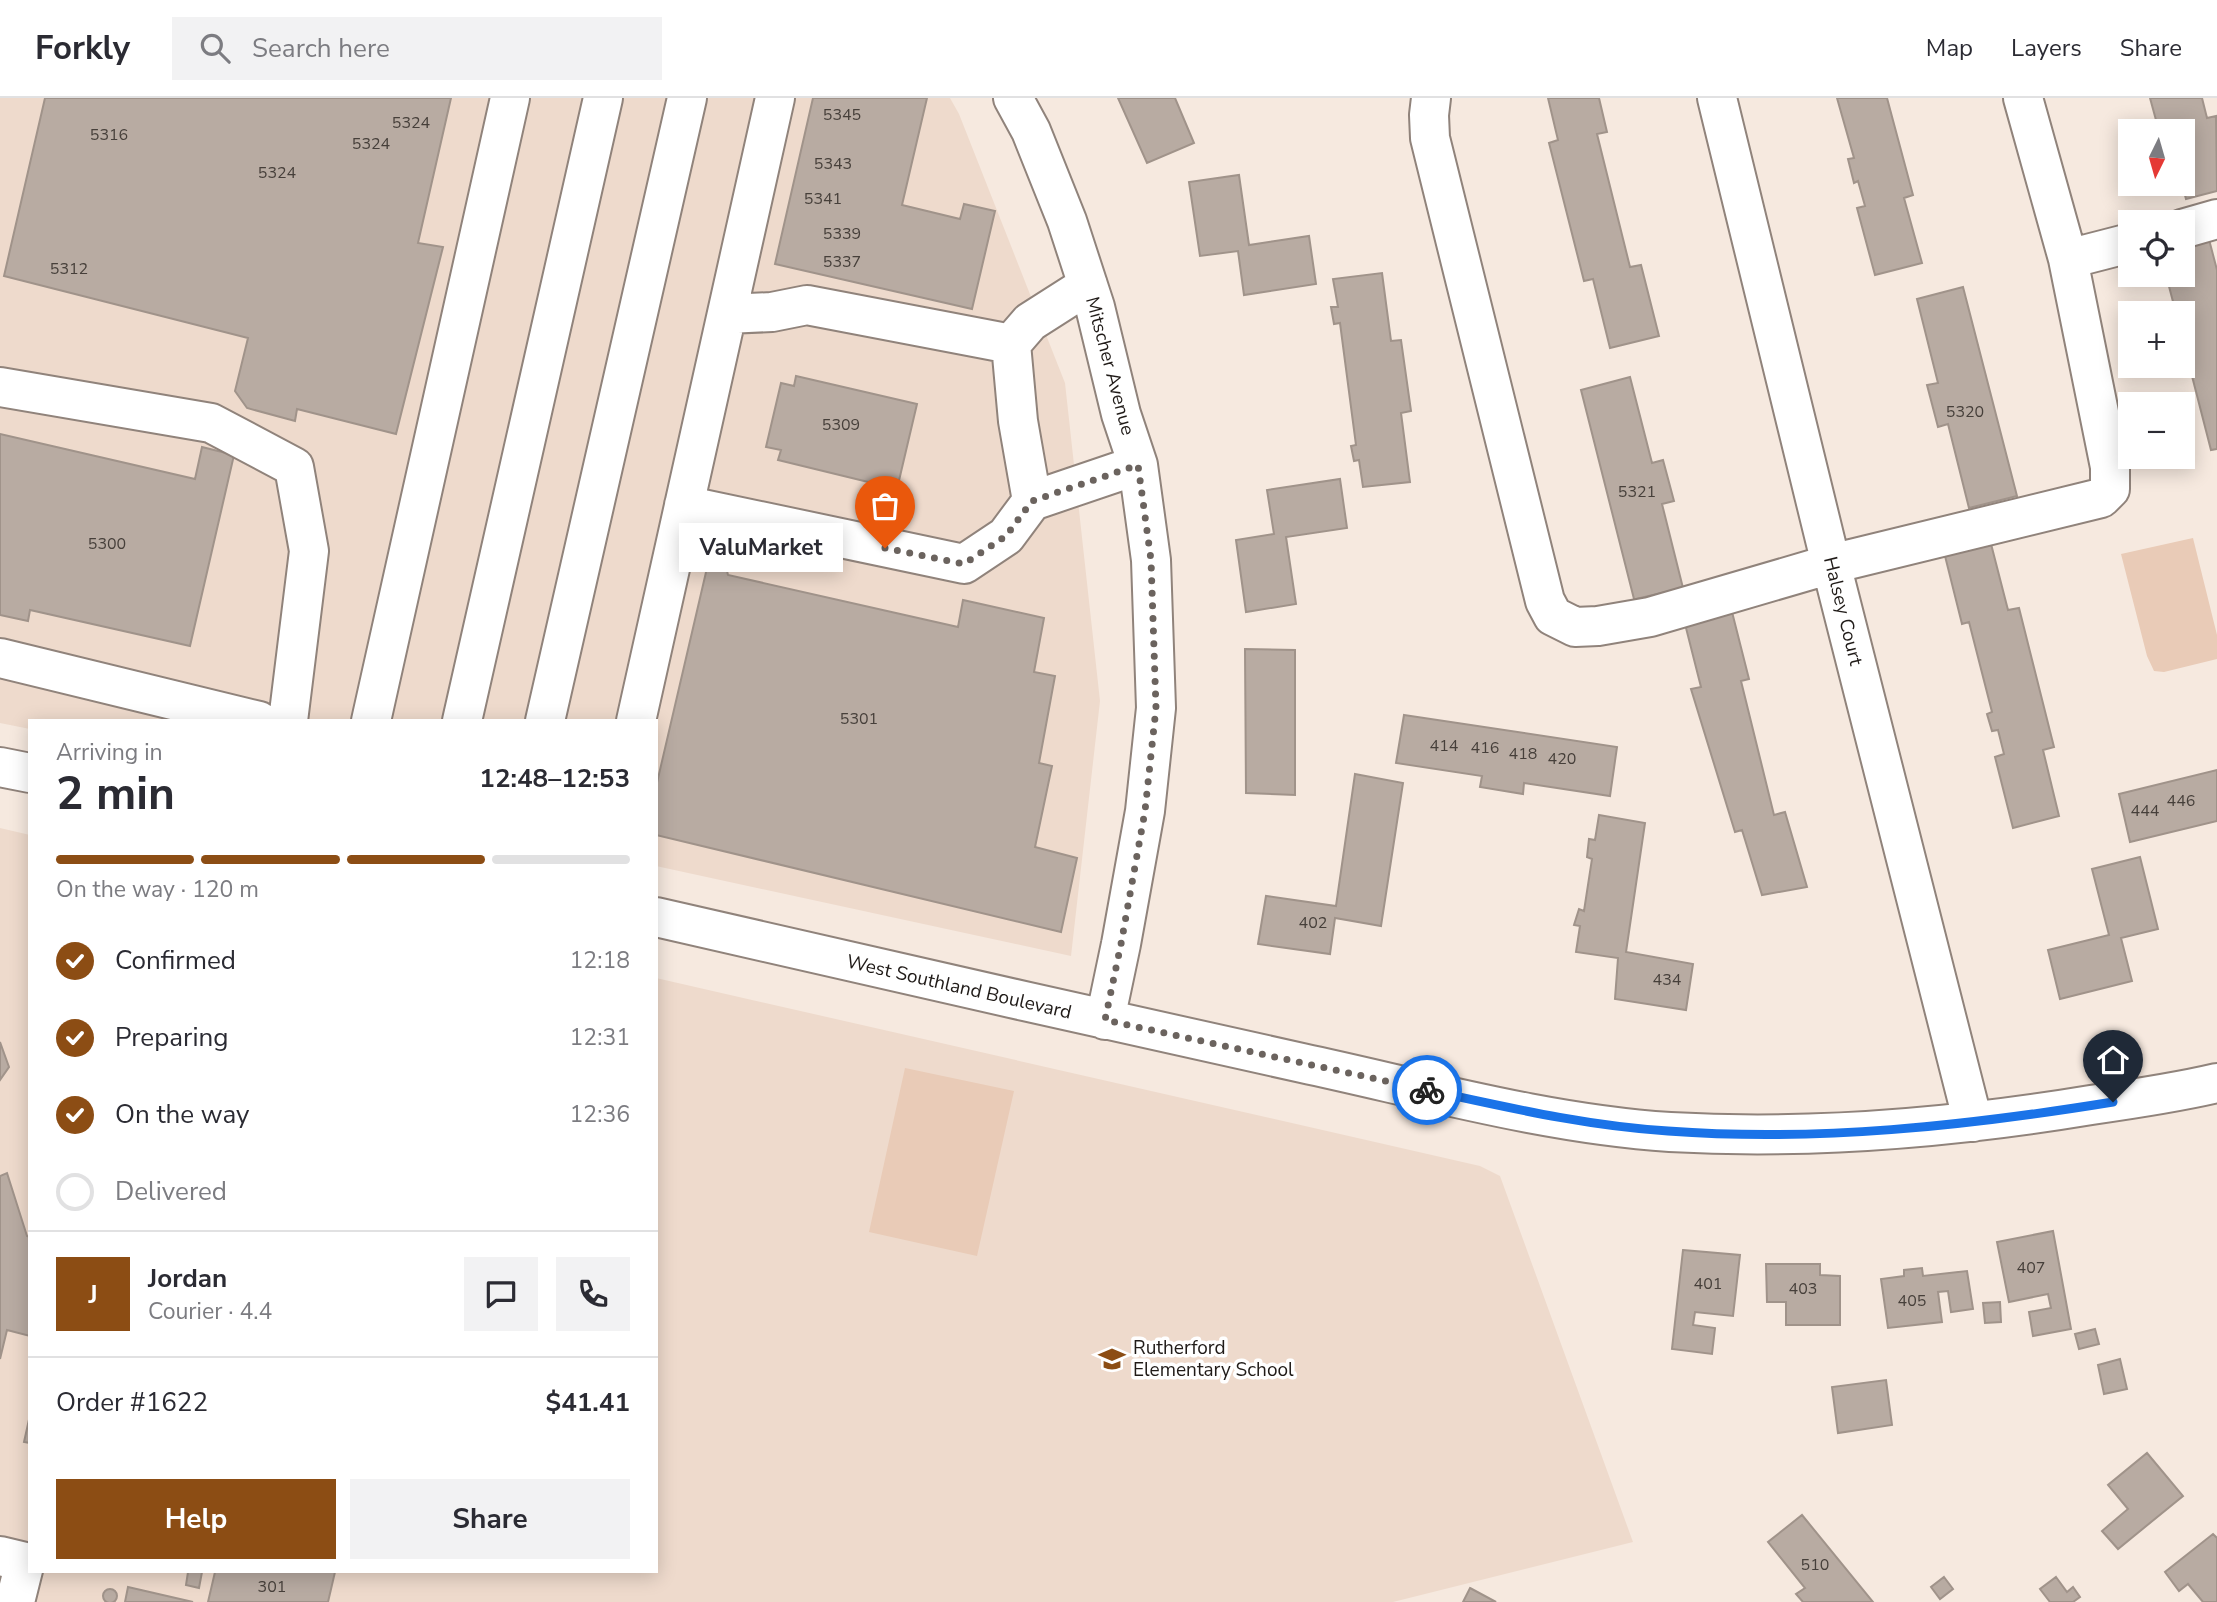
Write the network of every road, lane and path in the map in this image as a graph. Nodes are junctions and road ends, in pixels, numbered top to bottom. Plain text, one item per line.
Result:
1 (510, 98) edge
2 (603, 98) edge
3 (687, 98) edge
4 (775, 98) edge
5 (1013, 98) edge
6 (1431, 98) edge
7 (1717, 98) edge
8 (2023, 98) edge
9 (2217, 219) edge
10 (2195, 225) edge
11 (2118, 246) edge
12 (2068, 259) junction
13 (1088, 285) junction
14 (727, 314) junction
15 (1011, 344) junction
16 (0, 387) edge
17 (1138, 465) junction
18 (1032, 501) junction
19 (684, 506) junction
20 (1831, 564) junction
21 (0, 658) edge
22 (251, 719) edge
23 (288, 719) edge
24 (371, 719) edge
25 (462, 719) edge
26 (545, 719) edge
27 (636, 719) edge
28 (0, 767) edge
29 (28, 774) edge
30 (658, 917) edge
31 (1105, 1020) junction
32 (2217, 1083) edge
33 (1973, 1122) junction
34 (18, 1560) edge
35 (15, 1602) edge

1 - 24 street
2 - 25 street
3 - 26 street
4 - 14 street
5 - 13 street, Mitscher Avenue
6 - 20 street
7 - 20 street, Halsey Court
8 - 12 street
9 - 10 street
11 - 12 street
12 - 20 street
13 - 15 street
13 - 17 street, Mitscher Avenue
14 - 15 street
14 - 19 street
15 - 18 street
16 - 23 street
17 - 18 street
17 - 31 street, Mitscher Avenue
18 - 19 street
19 - 27 street
20 - 33 street, Halsey Court
21 - 22 street
28 - 29 street
30 - 31 street, West Southland Boulevard
31 - 33 street, West Southland Boulevard
32 - 33 street, West Southland Boulevard
34 - 35 street

